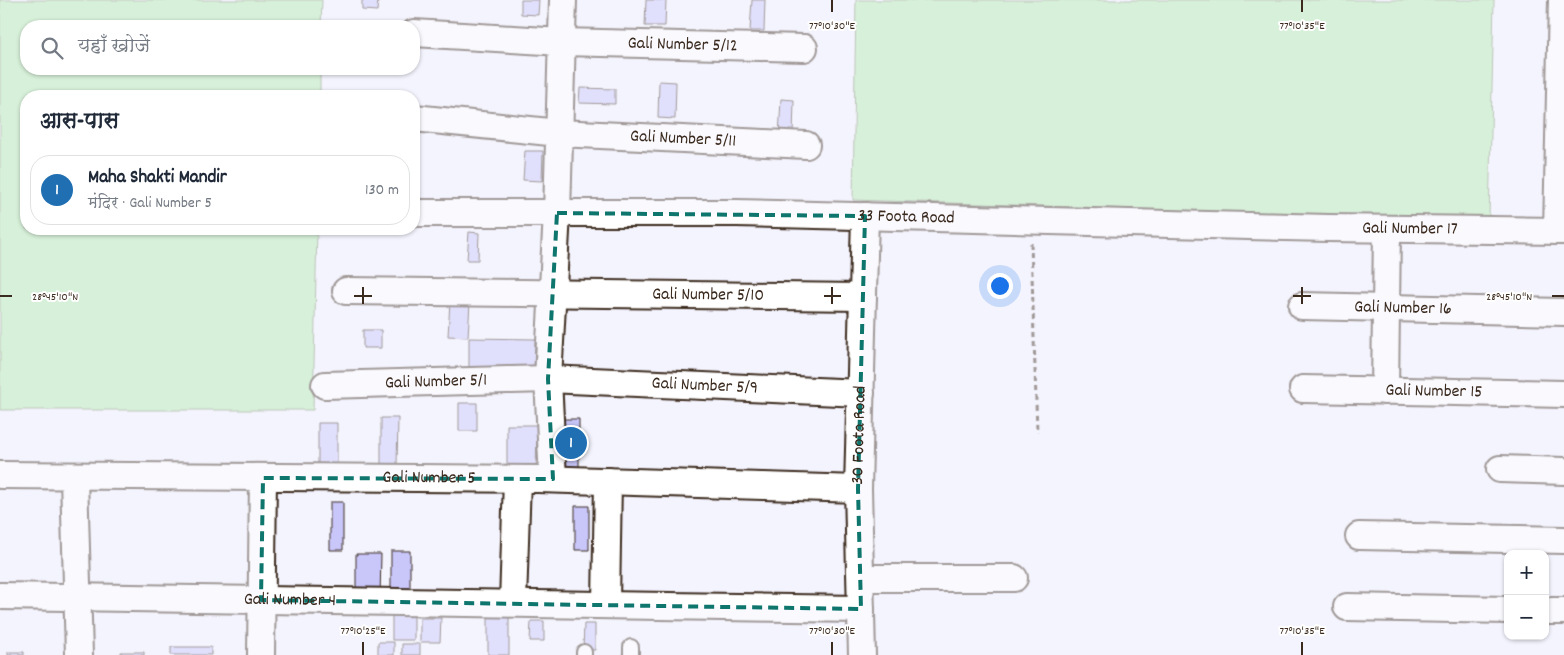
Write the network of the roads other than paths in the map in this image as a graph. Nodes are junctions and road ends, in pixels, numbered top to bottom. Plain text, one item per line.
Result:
1 (563, 0) edge
2 (1562, 0) edge
3 (420, 33) edge
4 (562, 42) junction
5 (804, 48) dead end
6 (1562, 60) edge
7 (420, 119) edge
8 (559, 133) junction
9 (806, 145) dead end
10 (1561, 156) edge
11 (420, 213) edge
12 (557, 213) junction
13 (865, 216) junction
14 (1257, 226) joint
15 (1387, 229) junction
16 (1560, 231) edge
17 (346, 291) dead end
18 (553, 292) junction
19 (863, 297) junction
20 (1302, 306) dead end
21 (1387, 308) junction
22 (1564, 312) edge
23 (548, 379) junction
24 (325, 385) dead end
25 (1304, 389) dead end
26 (1385, 391) junction
27 (861, 394) junction
28 (1564, 394) edge
29 (1500, 469) dead end
30 (1564, 470) edge
31 (0, 475) edge
32 (74, 477) junction
33 (262, 478) junction
34 (517, 479) junction
35 (553, 479) junction
36 (608, 480) junction
37 (858, 489) junction
38 (1359, 536) dead end
39 (1564, 540) edge
40 (861, 578) junction
41 (1014, 578) dead end
42 (0, 596) edge
43 (77, 598) junction
44 (261, 600) junction
45 (513, 603) junction
46 (606, 604) junction
47 (1347, 608) dead end
48 (861, 609) junction
49 (1504, 610) edge
50 (1549, 611) edge
51 (1564, 611) edge
52 (79, 655) edge
53 (261, 655) edge
54 (862, 655) edge

1 - 4 street
2 - 6 street
3 - 4 street, Gali Number 5/12
4 - 5 street, Gali Number 5/12
4 - 8 street
6 - 10 street
7 - 8 street, Gali Number 5/11
8 - 9 street, Gali Number 5/11
8 - 12 street
10 - 16 street
11 - 12 street, 33 Foota Road
12 - 13 street, 33 Foota Road
12 - 18 street
13 - 14 street, 33 Foota Road
13 - 19 street, 30 Foota Road
14 - 15 street, Gali Number 17
15 - 16 street, Gali Number 17
15 - 21 street
17 - 18 street, Gali Number 5/10
18 - 19 street, Gali Number 5/10
18 - 23 street
19 - 27 street, 30 Foota Road
20 - 21 street, Gali Number 16
21 - 22 street, Gali Number 16
21 - 26 street
23 - 24 street, Gali Number 5/1
23 - 27 street, Gali Number 5/9
23 - 35 street
25 - 26 street, Gali Number 15
26 - 28 street, Gali Number 15
27 - 37 street, 30 Foota Road
29 - 30 street
31 - 32 street, Gali Number 5
32 - 33 street, Gali Number 5
32 - 43 street
33 - 34 street, Gali Number 5
33 - 44 street
34 - 35 street, Gali Number 5
34 - 45 street
35 - 36 street, Gali Number 5
36 - 37 street, Gali Number 5
36 - 46 street
37 - 40 street, 30 Foota Road
38 - 39 street
40 - 41 street
40 - 48 street, 30 Foota Road
42 - 43 street, Gali Number 4
43 - 44 street, Gali Number 4
43 - 52 street
44 - 45 street, Gali Number 4
44 - 53 street
45 - 46 street, Gali Number 4
46 - 48 street, Gali Number 4
47 - 49 street
48 - 54 street, 30 Foota Road
50 - 51 street

